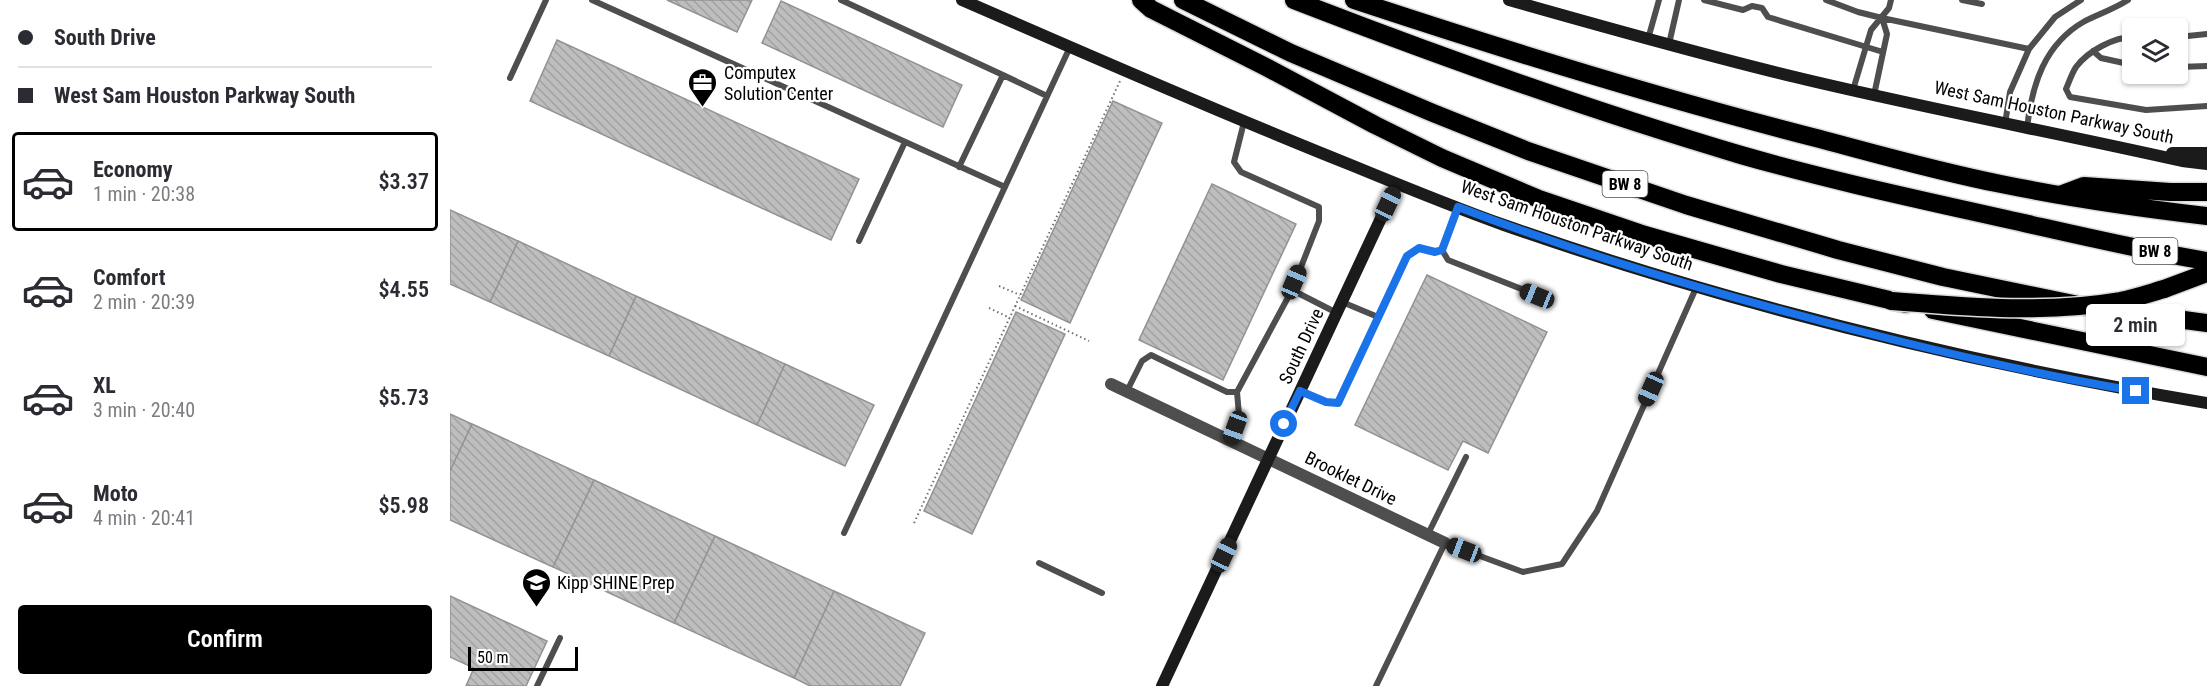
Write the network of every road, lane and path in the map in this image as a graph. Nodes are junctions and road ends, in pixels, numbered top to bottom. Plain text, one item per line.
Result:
1 (546, 0) edge
2 (592, 0) edge
3 (841, 0) edge
4 (962, 0) edge
5 (1141, 0) edge
6 (1183, 0) edge
7 (1294, 0) edge
8 (1354, 0) edge
9 (1509, 0) edge
10 (1659, 0) edge
11 (1679, 0) edge
12 (1704, 0) edge
13 (1826, 0) edge
14 (1891, 0) edge
15 (1962, 0) edge
16 (2081, 0) edge
17 (2128, 0) edge
18 (1983, 4) dead end
19 (1882, 18) junction
20 (2207, 34) edge
21 (2188, 36) edge
22 (2122, 38) edge
23 (1648, 39) junction
24 (1668, 45) junction
25 (1070, 47) junction
26 (1865, 48) junction
27 (2029, 49) junction
28 (2093, 51) junction
29 (1883, 52) junction
30 (2122, 63) edge
31 (2207, 66) edge
32 (2188, 67) edge
33 (1125, 70) junction
34 (1004, 75) junction
35 (510, 78) dead end
36 (1854, 90) junction
37 (1874, 95) junction
38 (1047, 96) junction
39 (2207, 106) edge
40 (1244, 122) junction
41 (2005, 124) junction
42 (2027, 129) junction
43 (905, 142) junction
44 (2147, 153) junction
45 (2207, 153) edge
46 (2207, 164) edge
47 (959, 167) junction
48 (1397, 184) junction
49 (1005, 187) junction
50 (2207, 192) edge
51 (2059, 195) junction
52 (1458, 207) junction
53 (2207, 216) edge
54 (859, 241) dead end
55 (1442, 250) junction
56 (2207, 261) edge
57 (2207, 273) edge
58 (999, 286) dead end
59 (1696, 288) junction
60 (1292, 290) junction
61 (1020, 295) junction
62 (1537, 296) dead end
63 (1891, 301) junction
64 (1015, 306) junction
65 (1339, 307) junction
66 (989, 308) dead end
67 (1378, 317) junction
68 (1010, 318) junction
69 (2207, 322) edge
70 (1089, 341) dead end
71 (2207, 367) edge
72 (1111, 384) dead end
73 (1127, 391) junction
74 (1300, 391) junction
75 (1237, 392) junction
76 (2207, 403) edge
77 (1230, 440) junction
78 (1466, 457) dead end
79 (1268, 458) junction
80 (914, 523) dead end
81 (844, 533) dead end
82 (1428, 534) junction
83 (1445, 543) junction
84 (1039, 562) dead end
85 (1102, 593) dead end
86 (560, 638) dead end
87 (537, 686) edge
88 (1162, 686) edge
89 (1376, 686) edge

1 - 35 lane
2 - 43 lane
3 - 34 lane
4 - 25 main road, West Sam Houston Parkway South
5 - 63 highway
6 - 69 highway, BW 8
7 - 56 highway, BW 8
8 - 51 highway
9 - 23 main road, West Sam Houston Parkway South
10 - 23 lane
11 - 24 lane
12 - 26 lane
13 - 19 lane
14 - 19 lane
15 - 18 lane
16 - 27 lane
17 - 42 lane
19 - 26 lane
19 - 27 lane
19 - 29 lane
20 - 21 lane
22 - 28 lane
23 - 24 main road, West Sam Houston Parkway South
24 - 36 main road, West Sam Houston Parkway South
25 - 33 main road, West Sam Houston Parkway South
25 - 38 lane
26 - 29 lane
26 - 36 lane
27 - 41 lane
28 - 30 lane
28 - 39 lane
29 - 37 lane
31 - 32 lane
33 - 40 main road, West Sam Houston Parkway South
33 - 61 path
34 - 38 lane
34 - 47 lane
36 - 37 main road, West Sam Houston Parkway South
37 - 41 main road, West Sam Houston Parkway South
38 - 49 lane
40 - 48 main road, West Sam Houston Parkway South
40 - 60 lane
41 - 42 main road, West Sam Houston Parkway South
42 - 44 main road, West Sam Houston Parkway South
43 - 47 lane
43 - 54 lane
44 - 45 main road
44 - 46 main road, West Sam Houston Parkway South
47 - 49 lane
48 - 52 main road, West Sam Houston Parkway South
48 - 65 main road, South Drive
49 - 81 lane
50 - 51 highway
51 - 53 highway
52 - 55 lane
52 - 59 main road, West Sam Houston Parkway South
55 - 62 lane
55 - 67 lane
57 - 63 highway, bridge
58 - 61 path
59 - 76 main road, West Sam Houston Parkway South
59 - 83 lane
60 - 65 lane
60 - 75 lane
61 - 64 path
63 - 71 highway, bridge
64 - 68 path
64 - 70 path
65 - 67 lane
65 - 74 main road, South Drive
66 - 68 path
67 - 74 lane
68 - 80 path
72 - 73 street, Brooklet Drive
73 - 75 lane
73 - 77 street, Brooklet Drive
74 - 79 main road, South Drive
75 - 77 lane
77 - 79 street, Brooklet Drive
78 - 82 lane
79 - 82 street, Brooklet Drive
79 - 88 main road, South Drive
82 - 83 street, Brooklet Drive
83 - 89 lane
84 - 85 lane
86 - 87 lane

